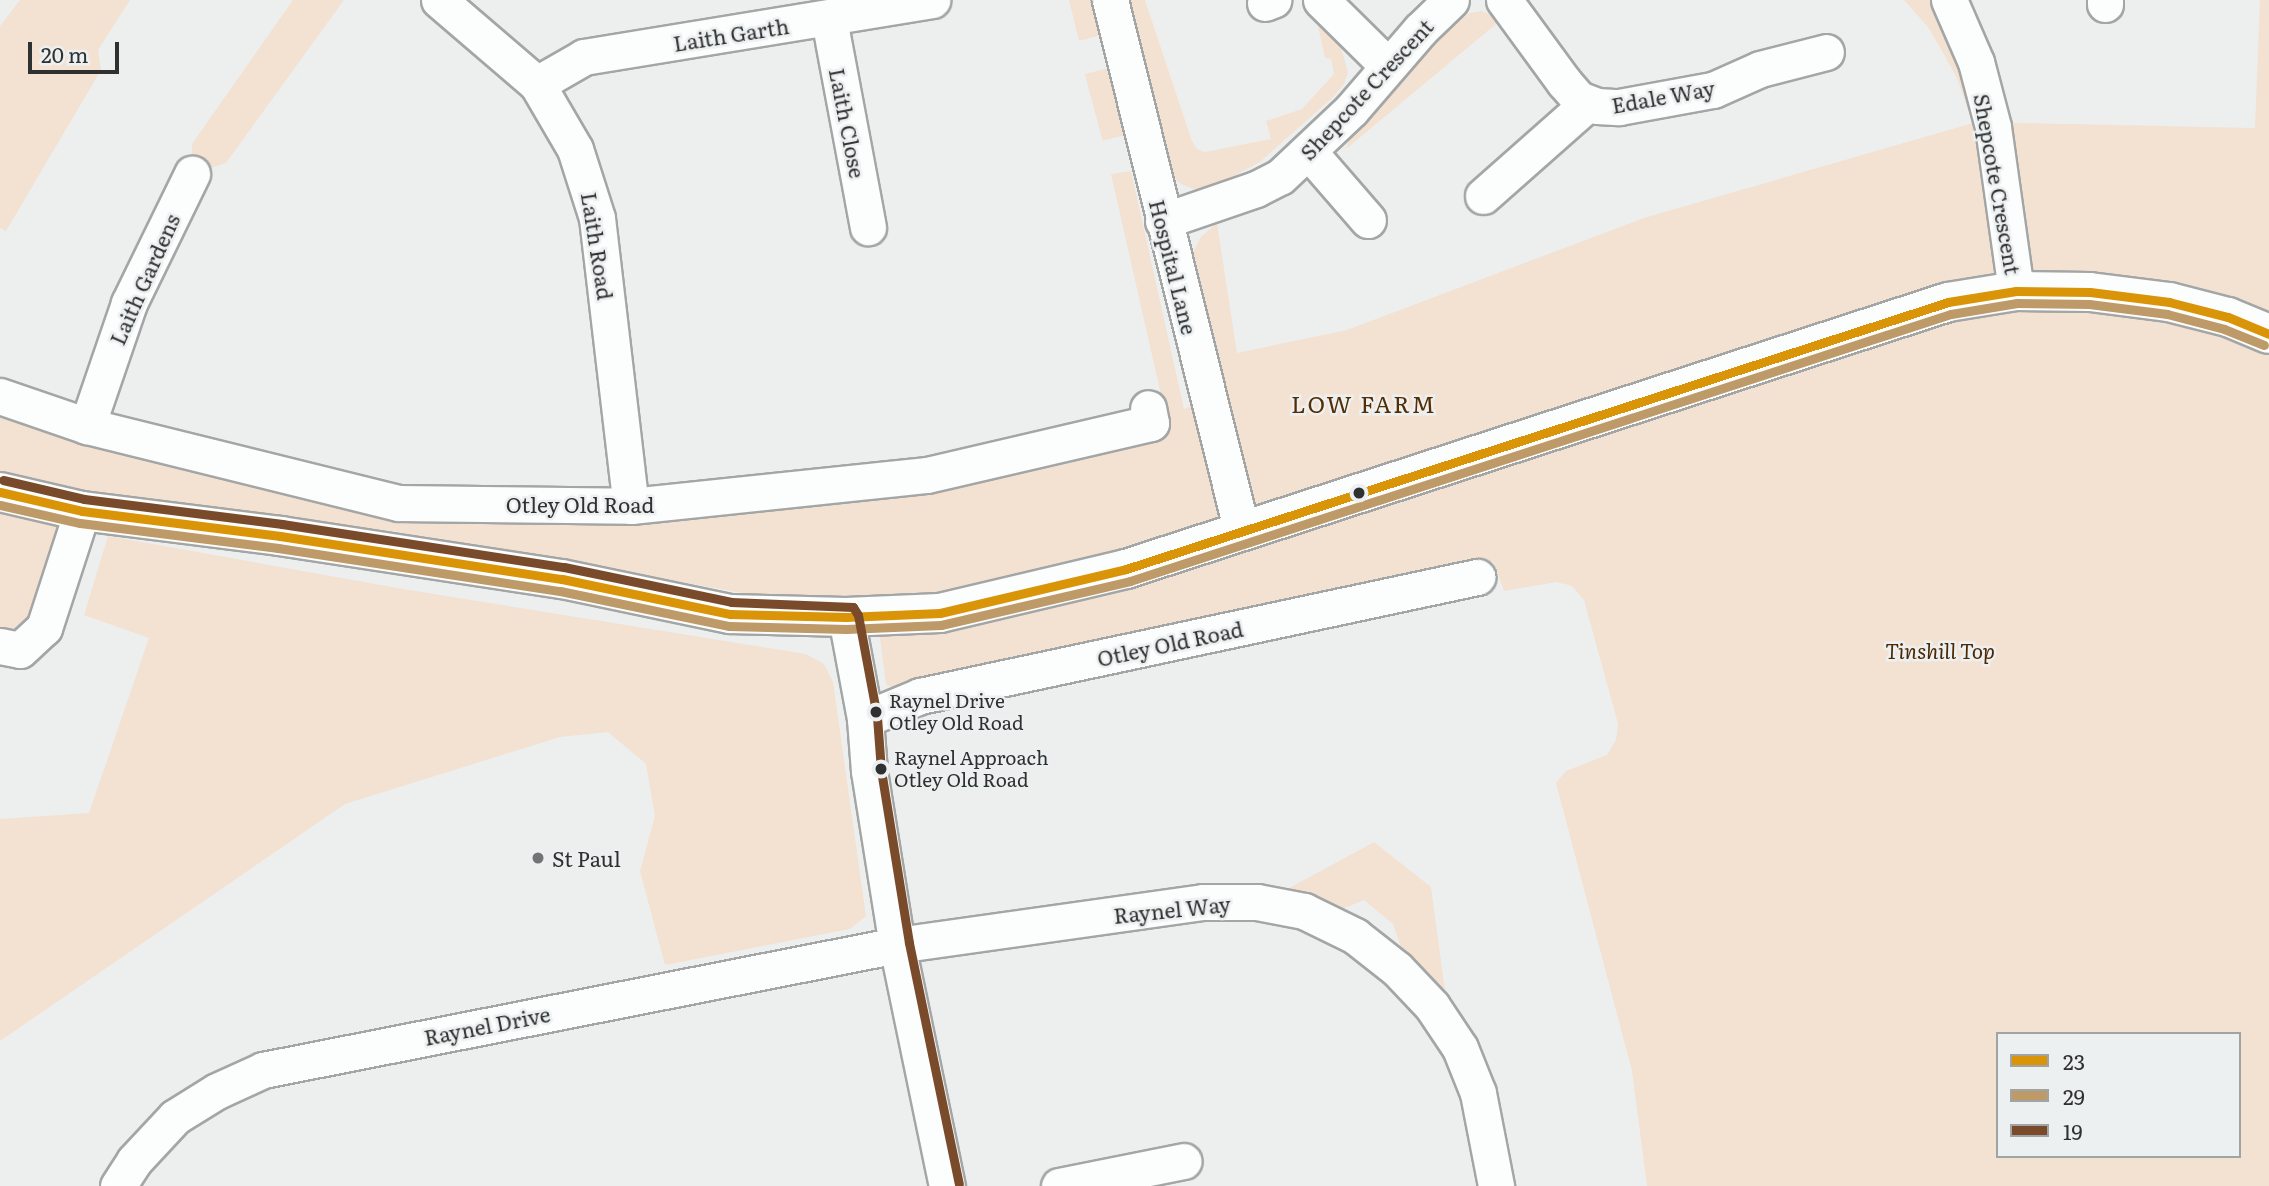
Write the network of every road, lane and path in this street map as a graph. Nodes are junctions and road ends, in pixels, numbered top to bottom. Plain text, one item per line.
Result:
1 (439, 0) edge
2 (932, 0) edge
3 (1110, 0) edge
4 (1321, 0) edge
5 (1451, 0) edge
6 (1504, 0) edge
7 (1949, 0) edge
8 (829, 19) junction
9 (1826, 52) dead end
10 (1388, 66) junction
11 (537, 84) junction
12 (1587, 104) junction
13 (1309, 152) junction
14 (192, 174) dead end
15 (1483, 196) dead end
16 (1368, 220) dead end
17 (1163, 221) junction
18 (868, 227) dead end
19 (2016, 291) junction
20 (2269, 334) edge
21 (0, 396) edge
22 (1148, 408) dead end
23 (87, 426) junction
24 (0, 492) edge
25 (631, 506) junction
26 (82, 511) junction
27 (1242, 532) junction
28 (1478, 577) dead end
29 (846, 617) junction
30 (0, 646) edge
31 (865, 719) junction
32 (897, 945) junction
33 (1184, 1160) dead end
34 (118, 1186) edge
35 (947, 1186) edge
36 (1059, 1186) edge
37 (1496, 1186) edge

1 - 11 street, Laith Road
2 - 8 street, Laith Garth
3 - 17 street, Hospital Lane
4 - 10 street
5 - 10 street, Shepcote Crescent
6 - 12 street, Edale Way
7 - 19 street, Shepcote Crescent
8 - 11 street, Laith Garth
8 - 18 street, Laith Close
9 - 12 street, Edale Way
10 - 13 street, Shepcote Crescent
11 - 25 street, Laith Road
12 - 15 street
13 - 16 street
13 - 17 street, Shepcote Crescent
14 - 23 street, Laith Gardens
17 - 27 street, Hospital Lane
19 - 20 street
19 - 27 street
21 - 23 street, Otley Old Road
22 - 25 street, Otley Old Road
23 - 25 street, Otley Old Road
24 - 26 street
26 - 29 street
26 - 30 street
27 - 29 street
28 - 31 street, Otley Old Road
29 - 31 street
31 - 32 street
32 - 34 street, Raynel Drive
32 - 35 street
32 - 37 street, Raynel Way
33 - 36 street

